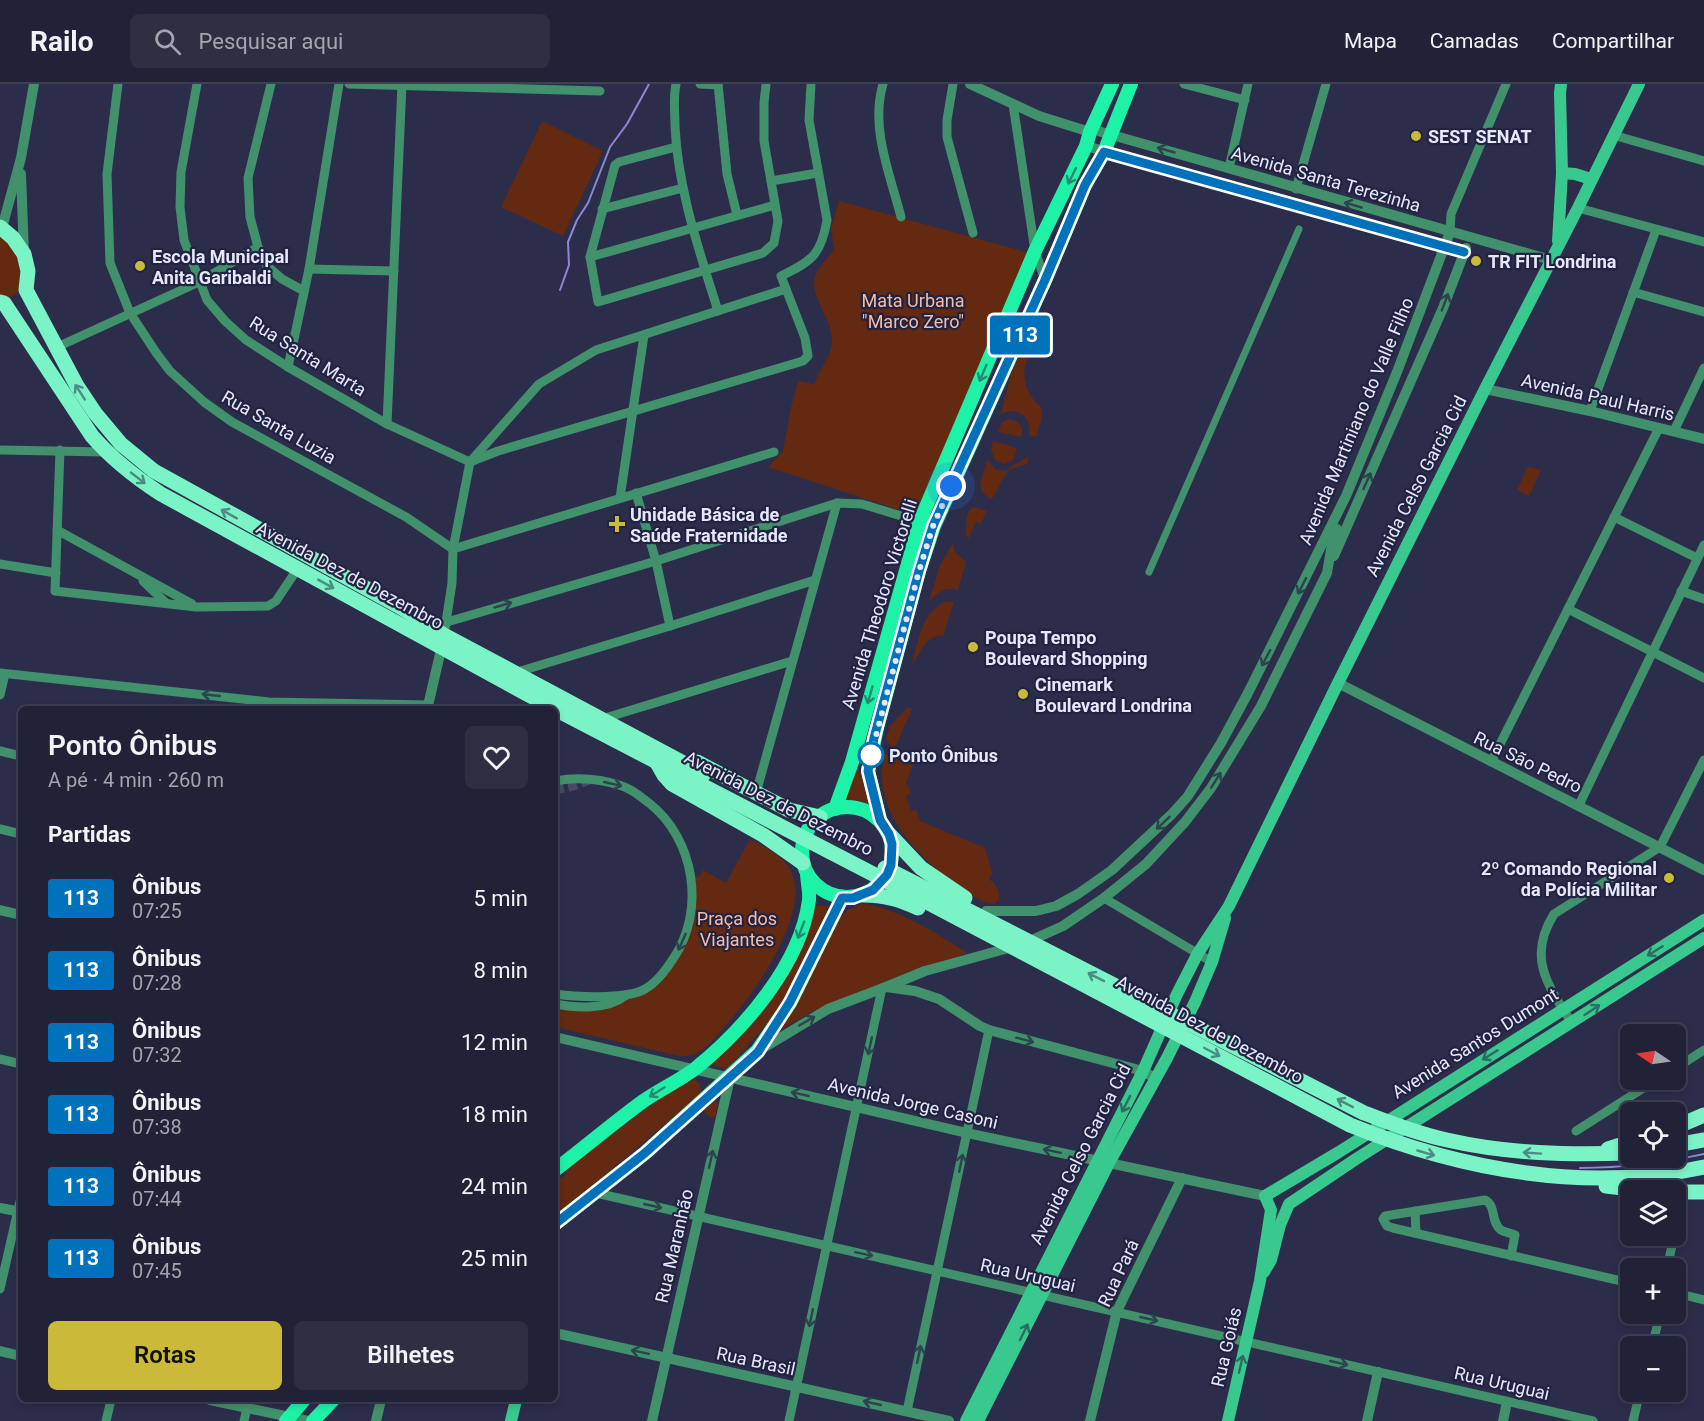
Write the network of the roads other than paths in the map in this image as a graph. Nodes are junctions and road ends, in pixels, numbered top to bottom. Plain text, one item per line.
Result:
1 (34, 84) edge
2 (118, 84) edge
3 (197, 84) edge
4 (271, 84) edge
5 (339, 84) edge
6 (349, 84) edge
7 (676, 84) edge
8 (700, 84) edge
9 (718, 84) edge
10 (766, 84) edge
11 (811, 84) edge
12 (883, 84) edge
13 (953, 84) edge
14 (970, 84) edge
15 (1112, 84) edge
16 (1131, 84) edge
17 (1184, 84) edge
18 (1248, 84) edge
19 (1326, 84) edge
20 (1506, 84) edge
21 (1561, 84) edge
22 (1638, 84) edge
23 (402, 85) edge
24 (600, 91) dead end
25 (1245, 100) junction
26 (1012, 104) junction
27 (1110, 134) junction
28 (1613, 135) junction
29 (1089, 136) junction
30 (676, 147) junction
31 (1104, 152) junction
32 (21, 158) junction
33 (1704, 161) edge
34 (1229, 168) junction
35 (818, 173) junction
36 (1562, 173) junction
37 (1592, 179) junction
38 (771, 181) junction
39 (683, 188) junction
40 (1296, 189) junction
41 (1562, 199) junction
42 (775, 205) junction
43 (602, 208) junction
44 (1578, 208) junction
45 (737, 215) junction
46 (901, 216) dead end
47 (1, 228) edge
48 (693, 229) junction
49 (1299, 229) dead end
50 (1656, 230) junction
51 (1450, 232) junction
52 (973, 233) dead end
53 (1470, 238) junction
54 (1704, 242) edge
55 (1446, 247) junction
56 (258, 248) junction
57 (1557, 249) junction
58 (1035, 252) junction
59 (1464, 252) junction
60 (24, 255) junction
61 (590, 257) junction
62 (1551, 260) junction
63 (309, 269) junction
64 (394, 271) junction
65 (706, 271) junction
66 (1045, 280) junction
67 (200, 282) junction
68 (786, 289) junction
69 (26, 290) junction
70 (304, 291) junction
71 (1633, 292) junction
72 (1, 303) edge
73 (718, 311) junction
74 (1704, 312) edge
75 (130, 313) junction
76 (644, 335) junction
77 (55, 348) junction
78 (288, 367) junction
79 (1704, 368) edge
80 (1485, 388) junction
81 (1590, 411) junction
82 (632, 412) junction
83 (387, 424) junction
84 (1659, 428) junction
85 (1674, 431) junction
86 (1704, 439) edge
87 (0, 450) edge
88 (60, 450) junction
89 (106, 452) junction
90 (774, 452) dead end
91 (470, 462) junction
92 (636, 493) junction
93 (1346, 496) junction
94 (620, 498) junction
95 (837, 503) junction
96 (1614, 517) junction
97 (920, 521) junction
98 (933, 526) junction
99 (57, 530) junction
100 (1704, 545) edge
101 (453, 549) junction
102 (1697, 558) junction
103 (656, 561) junction
104 (0, 564) edge
105 (298, 568) junction
106 (132, 571) junction
107 (1149, 572) dead end
108 (56, 573) junction
109 (1327, 573) junction
110 (815, 580) junction
111 (1681, 591) junction
112 (1704, 598) edge
113 (166, 603) junction
114 (196, 607) junction
115 (1568, 609) junction
116 (670, 626) junction
117 (444, 634) junction
118 (1654, 651) junction
119 (792, 661) junction
120 (513, 673) junction
121 (2, 674) edge
122 (1704, 678) edge
123 (1338, 683) junction
124 (0, 695) edge
125 (268, 706) edge
126 (428, 706) edge
127 (549, 706) edge
128 (558, 710) edge
129 (602, 719) junction
130 (0, 751) edge
131 (18, 755) edge
132 (660, 756) junction
133 (1704, 760) edge
134 (1491, 762) junction
135 (558, 781) edge
136 (756, 793) junction
137 (1579, 805) junction
138 (835, 808) junction
139 (820, 817) junction
140 (880, 820) junction
141 (0, 830) edge
142 (18, 833) edge
143 (889, 834) junction
144 (1660, 847) junction
145 (805, 868) junction
146 (1704, 870) edge
147 (863, 895) junction
148 (842, 898) junction
149 (1104, 898) junction
150 (1229, 906) junction
151 (0, 910) edge
152 (986, 911) junction
153 (18, 914) edge
154 (1704, 920) edge
155 (1704, 938) edge
156 (1011, 940) junction
157 (1198, 953) junction
158 (1212, 962) junction
159 (1183, 982) junction
160 (884, 987) junction
161 (558, 994) edge
162 (626, 996) junction
163 (1197, 998) junction
164 (558, 1004) edge
165 (1563, 1009) junction
166 (1572, 1023) junction
167 (989, 1030) junction
168 (558, 1038) edge
169 (1704, 1050) edge
170 (758, 1052) junction
171 (0, 1059) edge
172 (1686, 1062) edge
173 (18, 1063) edge
174 (693, 1070) junction
175 (1143, 1071) junction
176 (730, 1078) junction
177 (1156, 1079) junction
178 (1640, 1090) edge
179 (857, 1108) junction
180 (1704, 1115) edge
181 (1686, 1123) edge
182 (1576, 1131) dead end
183 (967, 1133) junction
184 (1704, 1140) edge
185 (1686, 1143) edge
186 (1620, 1145) edge
187 (1620, 1154) edge
188 (1590, 1155) junction
189 (1103, 1162) junction
190 (1704, 1167) edge
191 (558, 1168) edge
192 (1550, 1176) junction
193 (1182, 1178) junction
194 (1620, 1187) edge
195 (1686, 1192) edge
196 (1704, 1192) edge
197 (596, 1193) junction
198 (1265, 1196) junction
199 (1288, 1204) joint
200 (0, 1208) edge
201 (1415, 1210) junction
202 (18, 1212) edge
203 (558, 1212) edge
204 (570, 1213) junction
205 (18, 1216) edge
206 (698, 1216) junction
207 (558, 1222) edge
208 (1416, 1233) junction
209 (827, 1246) junction
210 (1511, 1256) junction
211 (937, 1270) junction
212 (1260, 1281) junction
213 (1620, 1281) edge
214 (0, 1289) edge
215 (1036, 1294) junction
216 (1686, 1297) edge
217 (1704, 1300) edge
218 (1117, 1311) junction
219 (558, 1335) edge
220 (1246, 1341) junction
221 (0, 1351) edge
222 (1008, 1351) junction
223 (18, 1355) edge
224 (666, 1358) junction
225 (1378, 1372) junction
226 (796, 1387) junction
227 (111, 1402) edge
228 (229, 1402) edge
229 (302, 1402) edge
230 (331, 1402) edge
231 (381, 1402) edge
232 (516, 1402) edge
233 (1507, 1402) junction
234 (1638, 1402) edge
235 (248, 1404) edge
236 (907, 1411) junction
237 (288, 1419) edge
238 (106, 1421) edge
239 (244, 1421) edge
240 (310, 1421) edge
241 (376, 1421) edge
242 (511, 1421) edge
243 (652, 1421) edge
244 (789, 1421) edge
245 (949, 1421) edge
246 (966, 1421) edge
247 (978, 1421) edge
248 (1090, 1421) edge
249 (1228, 1421) edge
250 (1367, 1421) edge
251 (1503, 1421) edge
252 (1593, 1421) edge
253 (1633, 1421) edge

1 - 32 street
2 - 75 street, Rua Santa Luzia
3 - 67 street, Rua Santa Marta
4 - 56 street
5 - 63 street
6 - 23 street
7 - 30 street
8 - 9 street
9 - 45 street
10 - 38 street
11 - 35 street
12 - 46 street
13 - 52 street
14 - 26 street
15 - 29 main road, Avenida Theodoro Victorelli
16 - 27 main road, Avenida Theodoro Victorelli
17 - 25 street
18 - 25 street
19 - 40 street
20 - 51 street
21 - 36 main road
22 - 28 main road, Avenida Celso Garcia Cid
23 - 24 street
23 - 64 street
25 - 34 street
26 - 29 street
26 - 58 street
27 - 29 street, Avenida Santa Terezinha
27 - 31 main road, Avenida Theodoro Victorelli
34 -> 27 street, Avenida Santa Terezinha
28 - 33 street
28 - 37 main road, Avenida Celso Garcia Cid
29 - 31 street, Avenida Santa Terezinha
29 -> 58 main road, Avenida Theodoro Victorelli
30 - 39 street
30 - 43 street
31 - 55 street, Avenida Santa Terezinha
31 - 66 main road, Avenida Theodoro Victorelli
32 - 47 street
32 - 60 street
34 - 40 street, Avenida Santa Terezinha
35 - 38 street
35 - 68 street
36 - 37 main road
36 - 41 main road
37 - 44 main road, Avenida Celso Garcia Cid
38 - 42 street
39 - 43 street
39 - 48 street
51 -> 40 street, Avenida Santa Terezinha
41 - 44 main road
41 - 57 main road
42 - 45 street
42 - 65 street
43 - 61 street
44 - 50 street
44 - 57 main road, Avenida Celso Garcia Cid
45 - 48 street
47 - 60 highway
48 - 61 street
48 - 65 street
49 - 107 street
50 - 54 street
50 - 71 street
51 - 53 street, Avenida Santa Terezinha
51 - 55 street, Avenida Martiniano do Valle Filho
53 - 59 street
53 - 62 street, Avenida Santa Terezinha
55 - 59 street, Avenida Santa Terezinha
55 - 93 street, Avenida Martiniano do Valle Filho
56 - 67 street
56 - 70 street
57 - 62 main road, Avenida Celso Garcia Cid
58 - 66 street
58 -> 97 main road, Avenida Theodoro Victorelli
109 -> 59 street
60 - 69 highway, Avenida Dez de Dezembro
61 - 65 street
62 - 80 main road, Avenida Celso Garcia Cid
63 - 64 street
63 - 70 street
64 - 83 street
65 - 73 street
66 - 98 main road, Avenida Theodoro Victorelli
67 - 75 street
67 - 78 street, Rua Santa Marta
68 - 73 street
68 - 82 street
69 - 72 highway
69 - 77 highway, Avenida Dez de Dezembro
70 - 78 street
71 - 74 street
71 - 81 street
72 - 89 highway, Avenida Dez de Dezembro
73 - 76 street
75 - 77 street
75 - 101 street, Rua Santa Luzia
76 - 82 street
76 - 91 street
117 -> 77 highway, Avenida Dez de Dezembro
78 - 83 street, Rua Santa Marta
79 - 85 street
80 - 81 street, Avenida Paul Harris
80 - 123 main road, Avenida Celso Garcia Cid
81 - 84 street, Avenida Paul Harris
82 - 91 street
82 - 94 street
83 - 91 street, Rua Santa Marta
84 - 85 street, Avenida Paul Harris
84 - 96 street
85 - 86 street, Avenida Paul Harris
87 - 88 street
88 - 89 street
88 - 99 street
89 -> 105 highway, Avenida Dez de Dezembro
90 - 92 street
91 - 101 street
92 - 94 street
92 - 103 street
93 - 109 street
93 -> 152 street, Avenida Martiniano do Valle Filho
94 - 101 street
95 - 97 street
95 - 103 street
95 - 110 street
96 - 102 street
96 - 115 street
97 - 98 street
97 -> 138 main road, Avenida Theodoro Victorelli
98 - 140 main road, Avenida Theodoro Victorelli
99 - 106 street
99 - 108 street
100 - 102 street
101 - 117 street
102 - 111 street
103 - 116 street
117 -> 103 street
104 - 108 street
105 - 114 street
105 -> 117 highway, Avenida Dez de Dezembro
106 - 113 street
106 - 114 street
108 - 113 street
149 -> 109 street
110 - 116 street
110 - 119 street
111 - 112 street
111 - 118 street
113 - 114 street
115 - 118 street
115 - 134 street
116 - 120 street
117 - 120 highway, Avenida Dez de Dezembro
117 - 126 street
117 - 127 highway, Avenida Dez de Dezembro
118 - 122 street
118 - 137 street
119 - 129 street
119 - 136 street
120 - 129 highway, Avenida Dez de Dezembro
121 - 124 street
125 -> 121 street
123 - 134 street, Rua São Pedro
123 - 150 main road, Avenida Celso Garcia Cid
128 - 132 highway, Avenida Dez de Dezembro
129 - 132 highway, Avenida Dez de Dezembro
130 - 131 street
132 - 136 highway
132 - 145 highway
132 - 156 highway, Avenida Dez de Dezembro
133 - 144 street
134 - 137 street, Rua São Pedro
135 -> 162 street
136 - 139 highway
137 - 144 street, Rua São Pedro
138 - 139 main road
138 - 140 main road
139 - 145 main road
140 - 143 main road
141 - 142 street
143 - 147 main road
143 - 152 highway
144 - 146 street, Rua São Pedro
144 - 165 street
145 - 148 main road
145 -> 174 main road
147 - 148 main road
147 - 156 highway
148 - 170 main road
149 - 157 street
149 - 160 street
150 - 157 main road, Avenida Celso Garcia Cid
150 - 158 main road, Avenida Celso Garcia Cid
151 - 153 street
152 - 156 highway
154 -> 165 main road, Avenida Santos Dumont
166 -> 155 main road, Avenida Santos Dumont
188 -> 156 highway, Avenida Dez de Dezembro
156 -> 192 highway, Avenida Dez de Dezembro
157 - 158 street
157 - 159 main road, Avenida Celso Garcia Cid
158 - 163 main road, Avenida Celso Garcia Cid
159 - 163 main road
159 - 175 main road, Avenida Celso Garcia Cid
160 - 167 street
170 -> 160 street
160 -> 179 street
161 - 162 street
162 - 164 street
163 - 177 main road, Avenida Celso Garcia Cid
165 - 166 street
165 -> 198 main road, Avenida Santos Dumont
166 - 199 main road, Avenida Santos Dumont
167 -> 175 street
167 - 183 street
168 - 174 street, Avenida Jorge Casoni
169 - 172 street
170 - 176 main road
171 - 173 street
174 - 176 street, Avenida Jorge Casoni
174 -> 191 main road
175 - 177 street
175 -> 189 main road, Avenida Celso Garcia Cid
179 -> 176 street, Avenida Jorge Casoni
176 - 197 main road
206 -> 176 street, Rua Maranhão
177 - 189 main road, Avenida Celso Garcia Cid
178 - 182 street
179 - 183 street, Avenida Jorge Casoni
179 - 209 street
180 - 181 highway
189 -> 183 street, Avenida Jorge Casoni
211 -> 183 street
184 - 185 highway
186 - 188 highway
187 - 188 highway, Avenida Dez de Dezembro
189 - 193 street, Avenida Jorge Casoni
189 - 215 main road, Avenida Celso Garcia Cid
190 - 192 highway, Avenida Dez de Dezembro
192 - 194 highway
193 - 198 street, Avenida Jorge Casoni
193 - 218 street, Rua Pará
195 - 196 highway
197 - 204 main road
197 -> 206 street, Rua Uruguai
198 - 212 main road, Rua Goiás
199 - 212 main road, Rua Goiás
200 - 202 street
201 - 208 street
201 - 208 street
201 - 210 street
203 - 204 main road
204 - 207 main road
205 - 214 street
206 - 209 street, Rua Uruguai
206 - 224 street, Rua Maranhão
208 - 210 street
209 -> 211 street, Rua Uruguai
209 -> 226 street
210 - 213 street
211 - 215 street, Rua Uruguai
236 -> 211 street
212 - 220 main road, Rua Goiás
215 - 218 street, Rua Uruguai
215 - 222 main road, Avenida Celso Garcia Cid
216 - 217 street
218 -> 220 street, Rua Uruguai
218 - 248 street, Rua Pará
224 -> 219 street, Rua Brasil
220 -> 225 street, Rua Uruguai
249 -> 220 main road, Rua Goiás
221 - 223 street
222 - 246 main road, Avenida Celso Garcia Cid
222 - 247 main road, Avenida Celso Garcia Cid
224 - 226 street, Rua Brasil
224 - 243 street, Rua Maranhão
225 - 233 street, Rua Uruguai
225 - 250 street
236 -> 226 street, Rua Brasil
226 - 244 street
227 - 238 street
228 - 235 street
229 - 237 main road
230 - 240 main road
231 - 241 street
232 - 242 main road
233 - 251 street
233 - 252 street, Rua Uruguai
234 - 253 street
235 - 237 street
235 - 239 street
236 - 245 street, Rua Brasil
237 - 240 street

